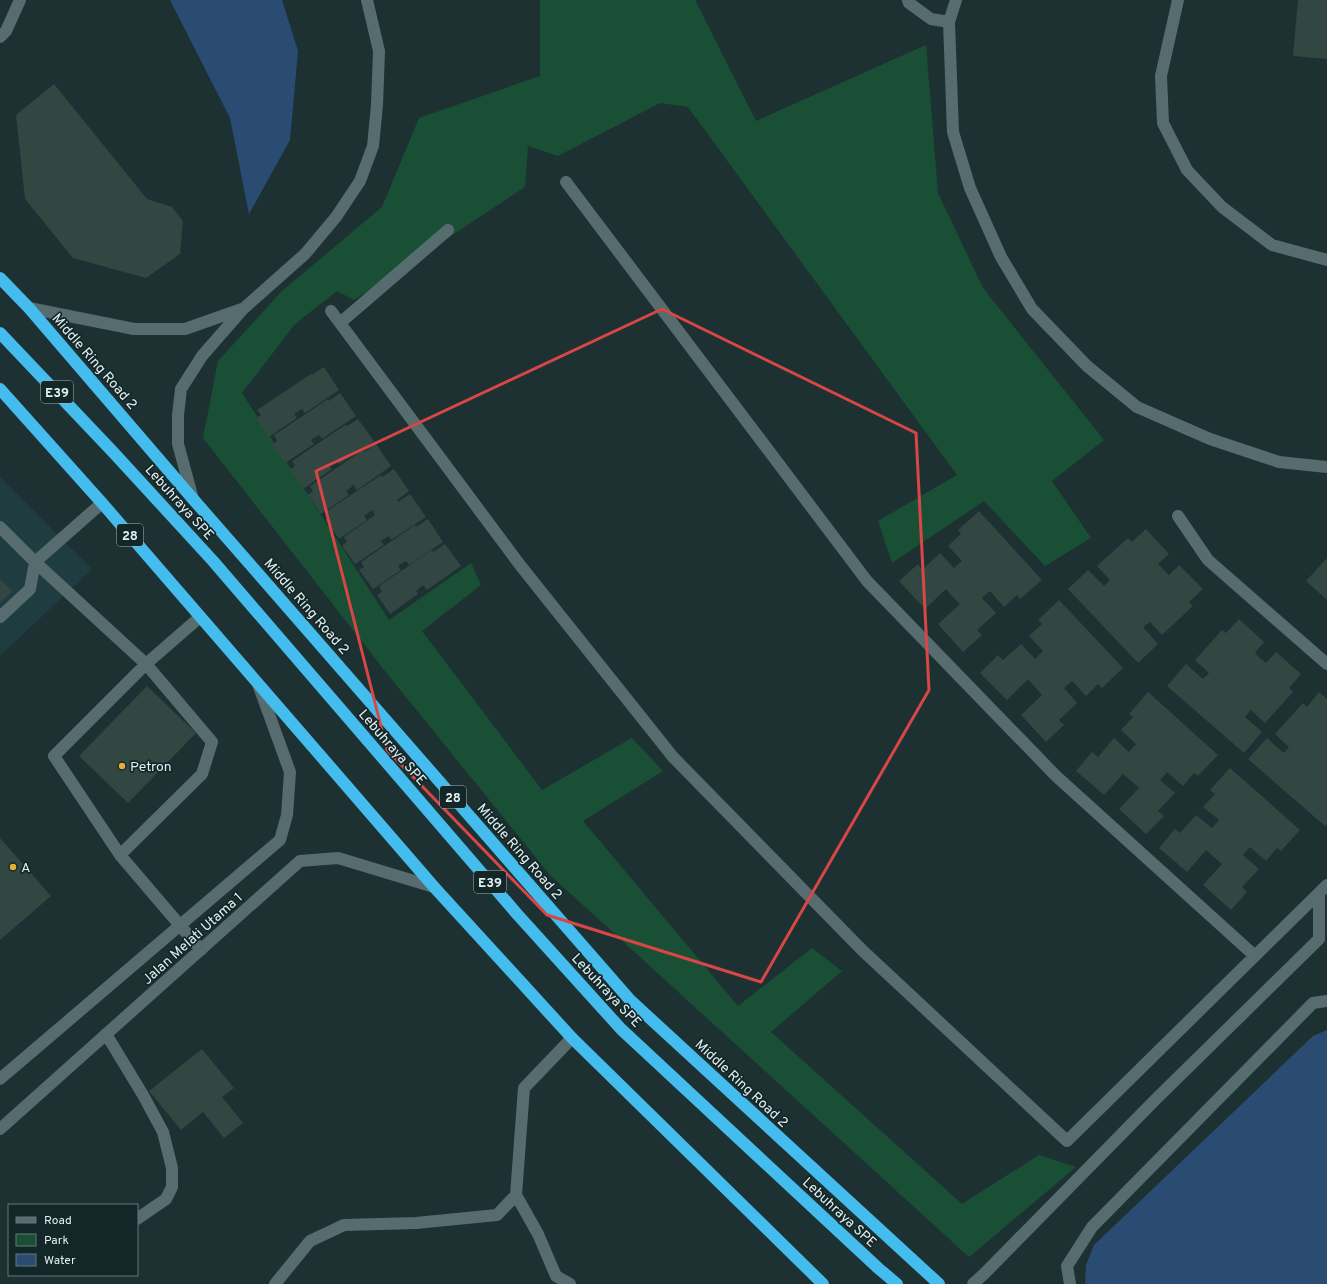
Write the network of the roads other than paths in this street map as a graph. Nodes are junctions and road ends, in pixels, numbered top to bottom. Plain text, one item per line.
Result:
1 (20, 0) edge
2 (367, 0) edge
3 (908, 0) edge
4 (956, 0) edge
5 (1178, 0) edge
6 (949, 22) junction
7 (0, 37) edge
8 (566, 182) dead end
9 (448, 230) dead end
10 (1327, 260) edge
11 (0, 278) edge
12 (29, 308) junction
13 (243, 309) junction
14 (331, 311) dead end
15 (340, 323) junction
16 (0, 332) edge
17 (0, 389) edge
18 (1327, 468) edge
19 (193, 499) junction
20 (102, 503) junction
21 (1178, 516) dead end
22 (0, 527) edge
23 (35, 562) junction
24 (0, 617) edge
25 (200, 617) junction
26 (146, 664) junction
27 (1327, 664) edge
28 (258, 683) junction
29 (120, 855) junction
30 (434, 887) junction
31 (1323, 889) edge
32 (180, 925) junction
33 (201, 950) junction
34 (1255, 956) junction
35 (1327, 1000) edge
36 (106, 1034) junction
37 (572, 1038) junction
38 (0, 1079) edge
39 (0, 1129) edge
40 (516, 1195) junction
41 (138, 1218) edge
42 (275, 1284) edge
43 (570, 1284) edge
44 (823, 1284) edge
45 (897, 1284) edge
46 (939, 1284) edge
47 (973, 1284) edge
48 (1070, 1284) edge

1 - 7 street
2 - 13 street
3 - 6 street
4 - 6 street
5 - 10 street
6 - 18 street
8 - 34 street
9 - 15 street
11 - 12 highway, Middle Ring Road 2 / 28
12 - 13 street
12 - 19 highway, Middle Ring Road 2 / 28
13 - 19 street
14 - 15 street
15 - 34 street
16 - 45 highway, Lebuhraya SPE / E39
17 - 20 highway, 28
19 - 46 highway, Middle Ring Road 2 / 28
20 - 23 street
20 - 25 highway, 28
21 - 27 street
22 - 23 street
23 - 24 street
23 - 26 street
25 - 26 street
25 - 28 highway, 28
26 - 29 street
26 - 29 street
28 - 30 highway, 28
28 - 32 street, Jalan Melati Utama 1
29 - 32 street
30 - 33 street, Jalan Melati Utama 1
30 - 37 highway, 28
31 - 34 street
31 - 47 street
32 - 33 street
32 - 38 street, Jalan Melati Utama 1
33 - 36 street, Jalan Melati Utama 1
35 - 48 street
36 - 39 street, Jalan Melati Utama 1
36 - 41 street
37 - 40 street
37 - 44 highway, 28
40 - 42 street
40 - 43 street

